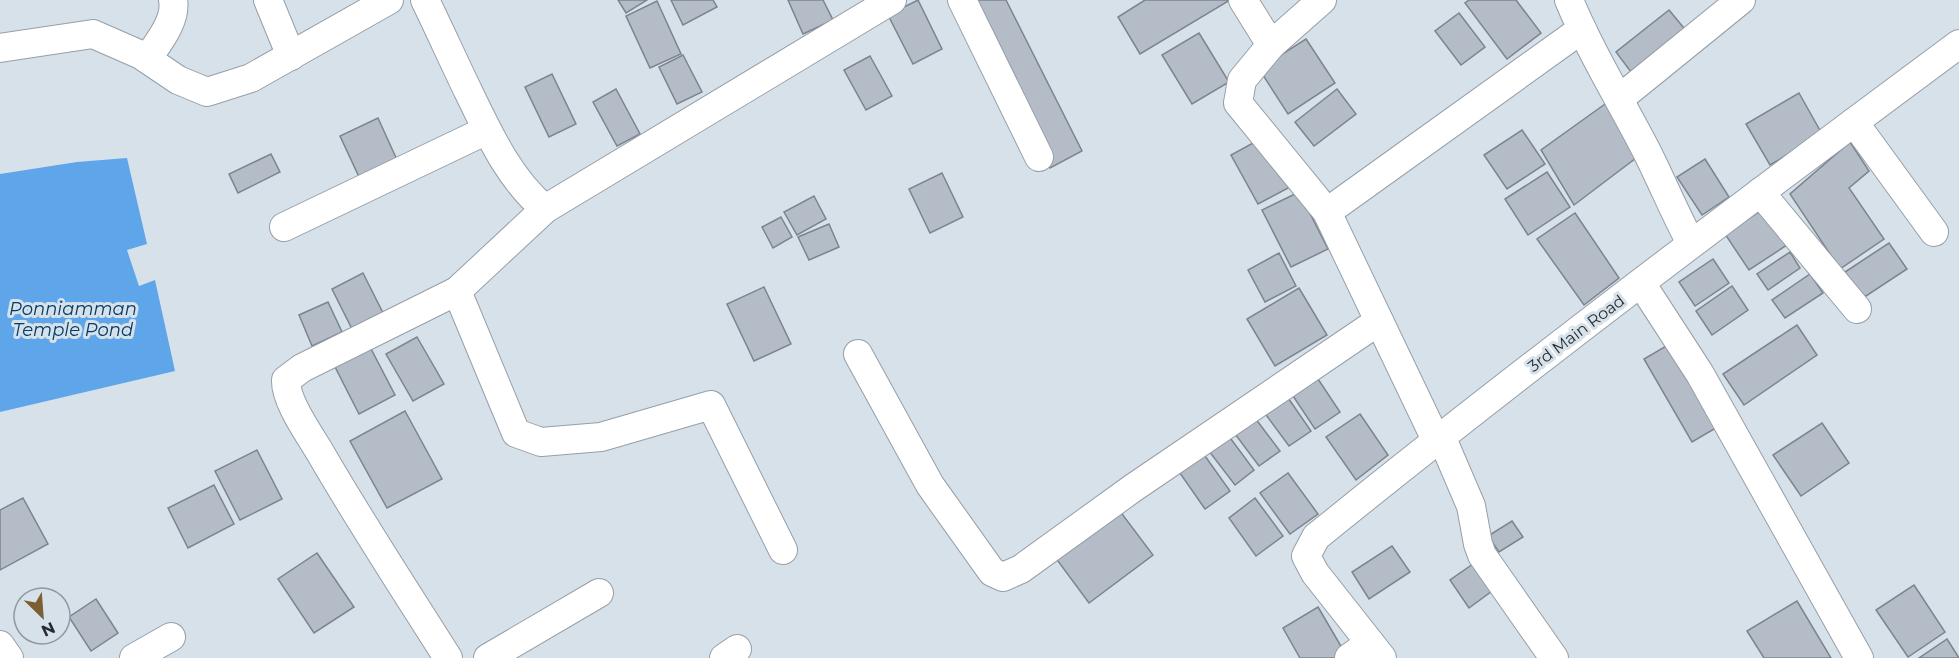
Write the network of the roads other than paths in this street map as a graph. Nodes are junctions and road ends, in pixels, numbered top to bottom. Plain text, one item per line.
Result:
1 (173, 0) edge
2 (268, 0) edge
3 (389, 0) edge
4 (425, 0) edge
5 (892, 0) edge
6 (962, 0) edge
7 (1244, 0) edge
8 (1322, 0) edge
9 (1569, 0) edge
10 (1741, 0) edge
11 (1582, 29) junction
12 (1959, 44) edge
13 (1271, 45) junction
14 (0, 48) edge
15 (291, 56) junction
16 (147, 59) junction
17 (1619, 99) junction
18 (1854, 122) junction
19 (487, 130) junction
20 (1039, 157) dead end
21 (1760, 192) junction
22 (545, 209) junction
23 (1327, 212) junction
24 (284, 227) dead end
25 (1934, 232) dead end
26 (1691, 243) junction
27 (1641, 283) junction
28 (457, 291) junction
29 (1857, 309) dead end
30 (1379, 321) junction
31 (858, 354) dead end
32 (1438, 438) junction
33 (783, 550) dead end
34 (599, 593) dead end
35 (171, 637) dead end
36 (0, 645) edge
37 (1367, 653) edge
38 (9, 658) edge
39 (134, 658) edge
40 (448, 658) edge
41 (488, 658) edge
42 (1554, 658) edge
43 (1858, 658) edge

1 - 16 street
2 - 15 street
3 - 15 street
4 - 19 street
5 - 22 street
6 - 20 street
7 - 13 street
8 - 13 street
9 - 11 street
10 - 17 street
11 - 17 street
11 - 23 street
12 - 18 street, 3rd Main Road
13 - 23 street
14 - 16 street
15 - 16 street
17 - 26 street
18 - 21 street, 3rd Main Road
18 - 25 street
19 - 22 street
19 - 24 street
21 - 26 street, 3rd Main Road
21 - 29 street
22 - 28 street
23 - 30 street
26 - 27 street, 3rd Main Road
27 - 32 street, 3rd Main Road
27 - 43 street
28 - 33 street
28 - 40 street
30 - 31 street
30 - 32 street
32 - 37 street, 3rd Main Road
32 - 42 street
34 - 41 street
35 - 39 street
36 - 38 street

